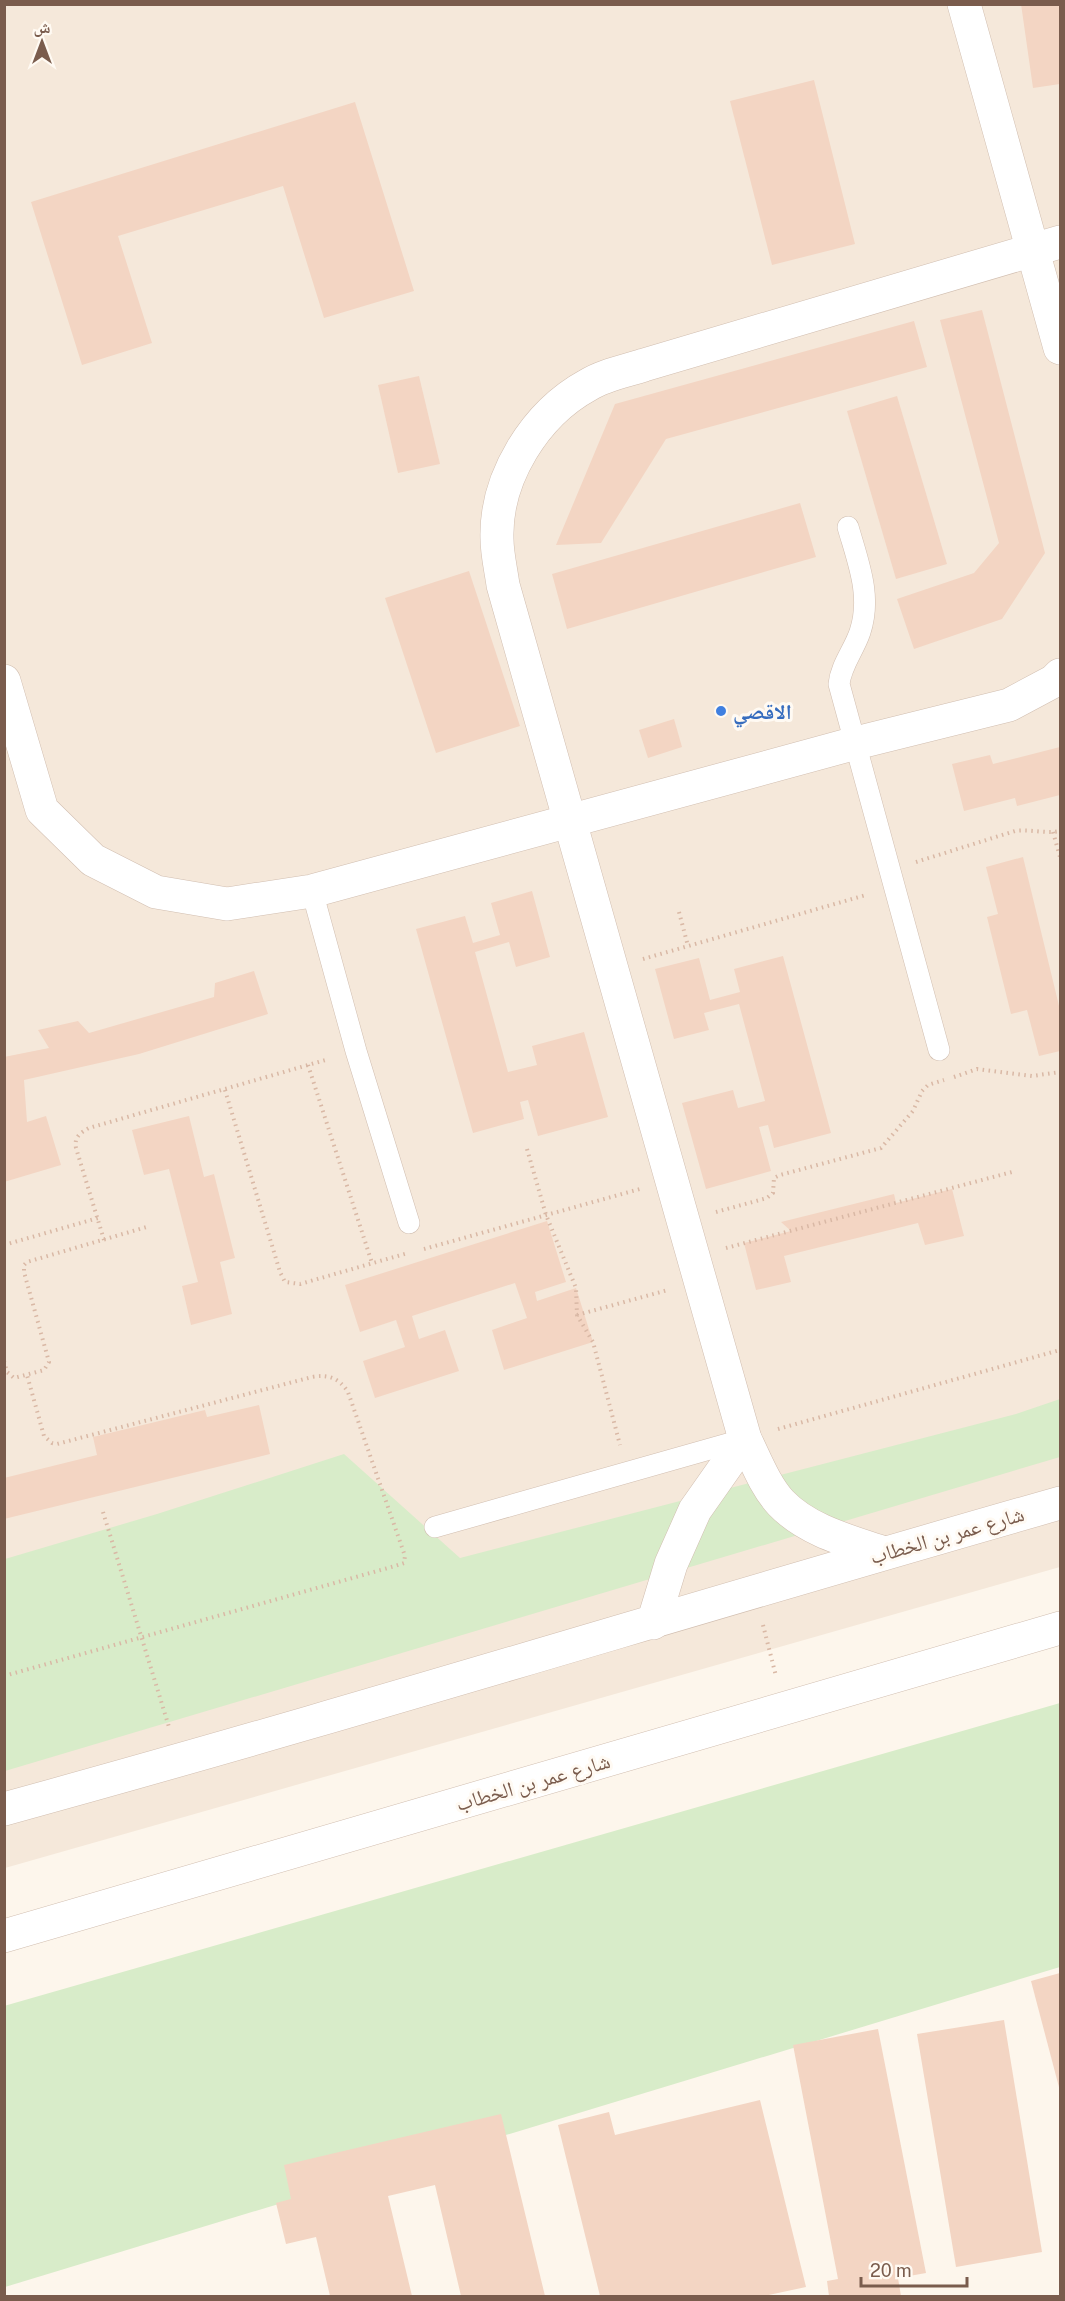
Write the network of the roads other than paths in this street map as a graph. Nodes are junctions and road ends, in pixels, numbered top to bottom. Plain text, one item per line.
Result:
1 (964, 4) edge
2 (1047, 246) edge
3 (1060, 348) edge
4 (848, 527) dead end
5 (1060, 675) edge
6 (4, 681) edge
7 (856, 743) junction
8 (569, 823) junction
9 (312, 891) junction
10 (939, 1050) dead end
11 (410, 1223) dead end
12 (745, 1438) junction
13 (1060, 1503) edge
14 (435, 1527) dead end
15 (884, 1553) junction
16 (653, 1623) junction
17 (1060, 1628) edge
18 (4, 1809) edge
19 (4, 1936) edge

1 - 2 street
2 - 3 street
2 - 8 street
4 - 7 lane
5 - 7 street
6 - 9 street
7 - 8 street
7 - 10 lane
8 - 9 street
8 - 12 street
9 - 11 lane
12 - 14 lane
12 - 15 street
12 - 16 street
13 - 15 street, شارع عمر بن الخطاب
15 - 16 street, شارع عمر بن الخطاب
16 - 18 street, شارع عمر بن الخطاب
17 - 19 street, شارع عمر بن الخطاب

